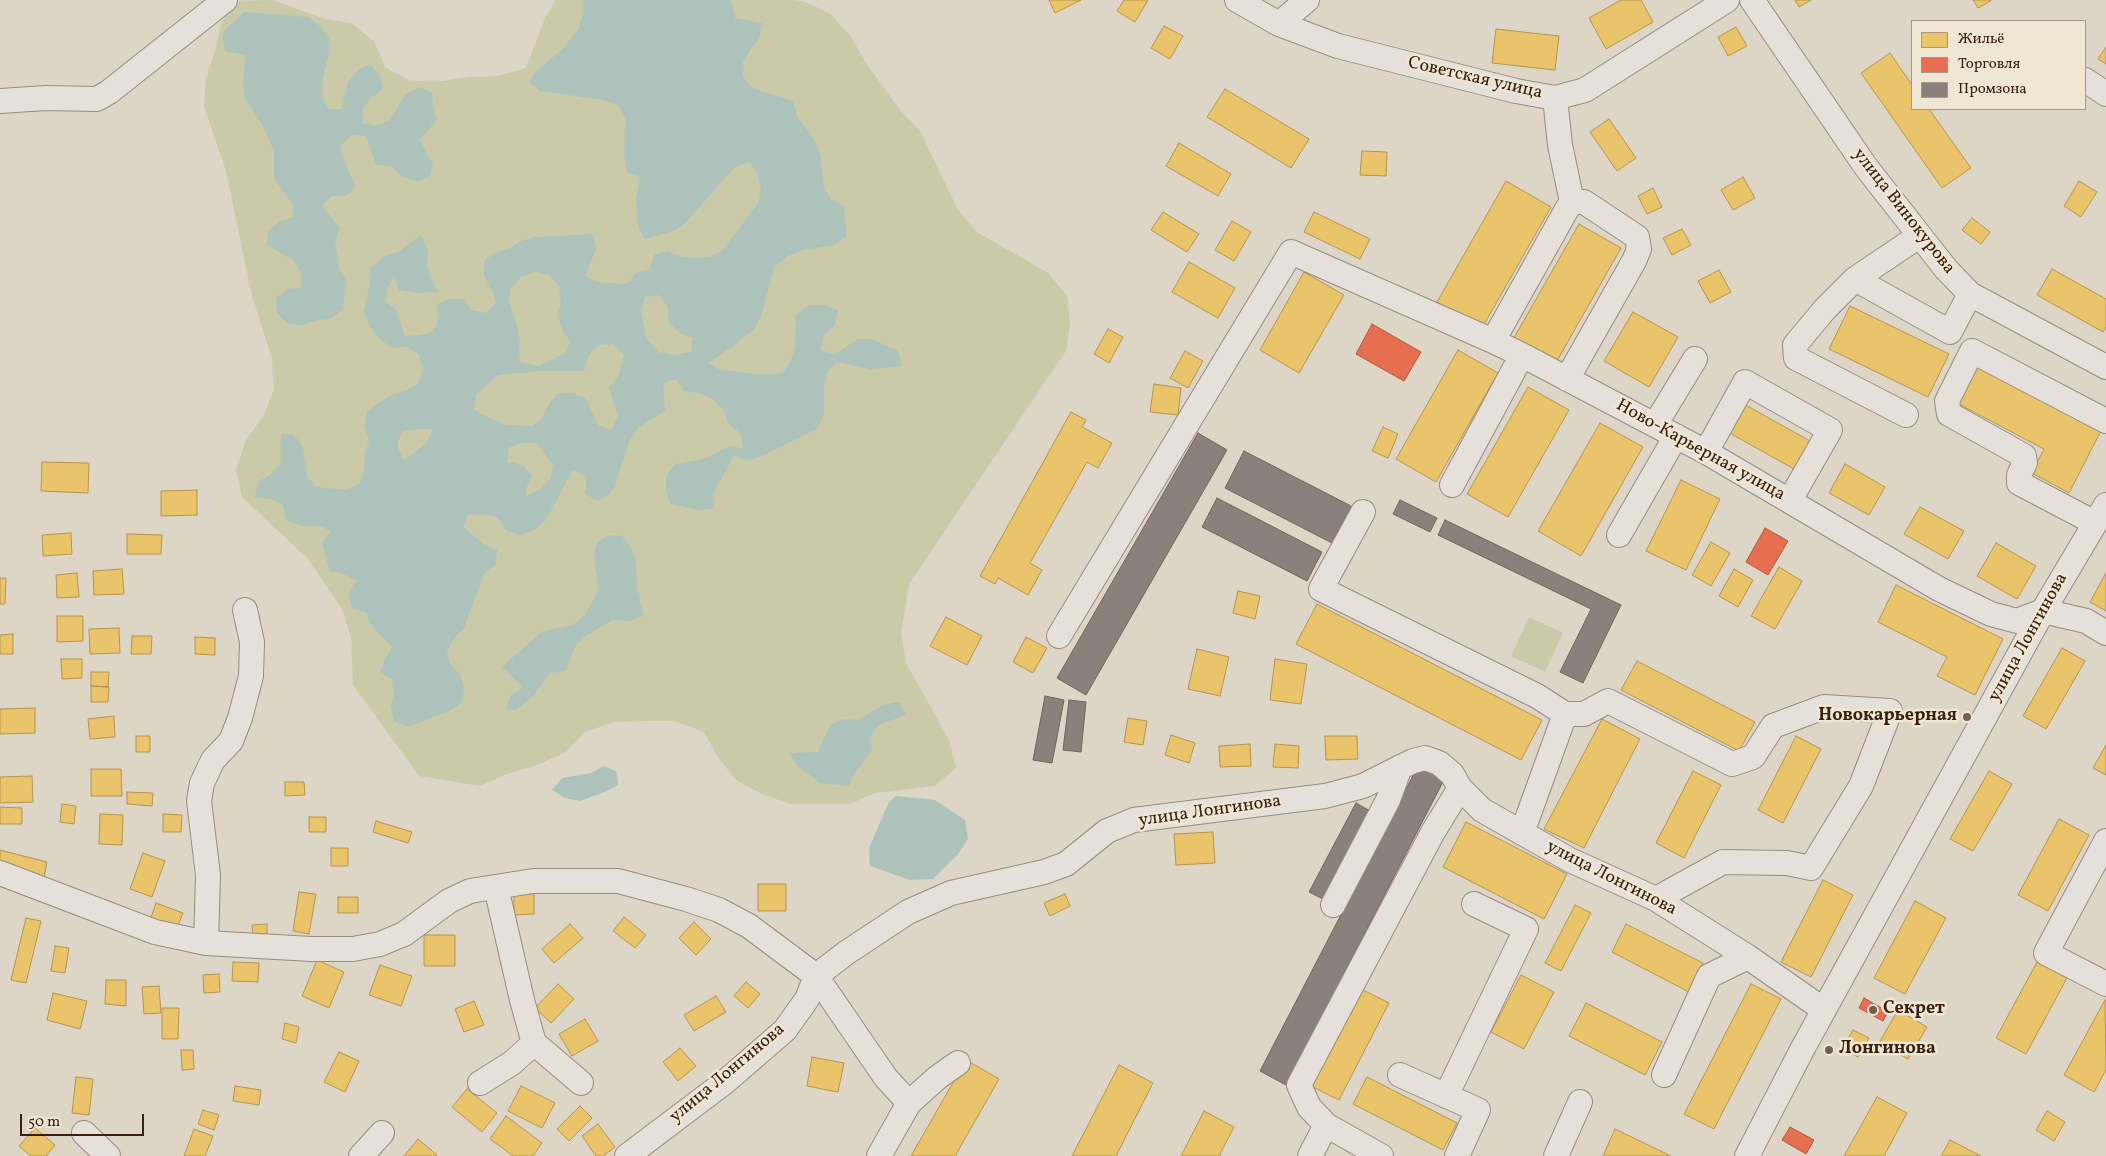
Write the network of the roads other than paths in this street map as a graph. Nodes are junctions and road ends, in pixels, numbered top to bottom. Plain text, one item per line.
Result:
1 (225, 0) edge
2 (1237, 0) edge
3 (1307, 0) edge
4 (1727, 0) edge
5 (1752, 0) edge
6 (1279, 24) junction
7 (2086, 81) edge
8 (2106, 94) edge
9 (1555, 98) junction
10 (0, 101) edge
11 (1572, 202) junction
12 (1919, 236) junction
13 (1855, 279) junction
14 (1970, 294) junction
15 (1493, 341) junction
16 (1522, 355) junction
17 (1695, 359) dead end
18 (2106, 367) edge
19 (1567, 379) junction
20 (1906, 415) dead end
21 (2106, 422) edge
22 (1655, 425) junction
23 (1676, 436) junction
24 (1706, 452) junction
25 (1452, 485) dead end
26 (1790, 500) junction
27 (1363, 512) dead end
28 (2100, 514) edge
29 (1619, 535) dead end
30 (245, 610) dead end
31 (2042, 611) junction
32 (2106, 632) edge
33 (1060, 636) dead end
34 (1565, 714) junction
35 (1400, 768) junction
36 (1460, 788) junction
37 (1522, 833) junction
38 (2106, 841) edge
39 (0, 873) edge
40 (496, 887) junction
41 (1656, 899) junction
42 (1474, 904) dead end
43 (1334, 905) dead end
44 (206, 942) junction
45 (1748, 957) junction
46 (816, 976) junction
47 (2106, 984) edge
48 (1824, 1010) junction
49 (534, 1043) junction
50 (958, 1063) dead end
51 (1400, 1075) dead end
52 (1664, 1075) dead end
53 (581, 1083) dead end
54 (480, 1084) dead end
55 (1446, 1096) junction
56 (1580, 1102) dead end
57 (909, 1103) junction
58 (1326, 1125) junction
59 (84, 1133) dead end
60 (382, 1133) dead end
61 (108, 1156) edge
62 (361, 1156) edge
63 (627, 1156) edge
64 (879, 1156) edge
65 (1310, 1156) edge
66 (1381, 1156) edge
67 (1457, 1156) edge
68 (1556, 1156) edge
69 (1747, 1156) edge

1 - 10 street
2 - 6 street, Советская улица
3 - 6 street
4 - 9 street, Советская улица
5 - 12 street, улица Винокурова
6 - 9 street, Советская улица
7 - 8 street
9 - 11 street
11 - 15 street
11 - 19 street
12 - 13 street
12 - 14 street, улица Винокурова
13 - 14 street
13 - 20 street
14 - 18 street, улица Винокурова
15 - 16 street, Ново-Карьерная улица
15 - 33 street, Ново-Карьерная улица
16 - 19 street, Ново-Карьерная улица
16 - 25 street
17 - 22 street
19 - 22 street, Ново-Карьерная улица
21 - 28 street
22 - 23 street, Ново-Карьерная улица
23 - 24 street, Ново-Карьерная улица
23 - 29 street
24 - 26 street, Ново-Карьерная улица
24 - 26 street
26 - 31 street, Ново-Карьерная улица
27 - 34 street
28 - 31 street, улица Лонгинова
30 - 44 street
31 - 32 street
31 - 48 street, улица Лонгинова
34 - 37 street
34 - 41 street
35 - 36 street, улица Лонгинова
35 - 43 street
35 - 46 street, улица Лонгинова
36 - 37 street, улица Лонгинова
36 - 58 street
37 - 41 street, улица Лонгинова
38 - 47 street
39 - 44 street
40 - 44 street
40 - 46 street
40 - 49 street
41 - 45 street, улица Лонгинова
42 - 55 street
45 - 48 street, улица Лонгинова
45 - 52 street
46 - 57 street
46 - 63 street, улица Лонгинова
48 - 69 street, улица Лонгинова
49 - 53 street
49 - 54 street
50 - 57 street
51 - 55 street
55 - 67 street
56 - 68 street
57 - 64 street
58 - 65 street
58 - 66 street
59 - 61 street
60 - 62 street

